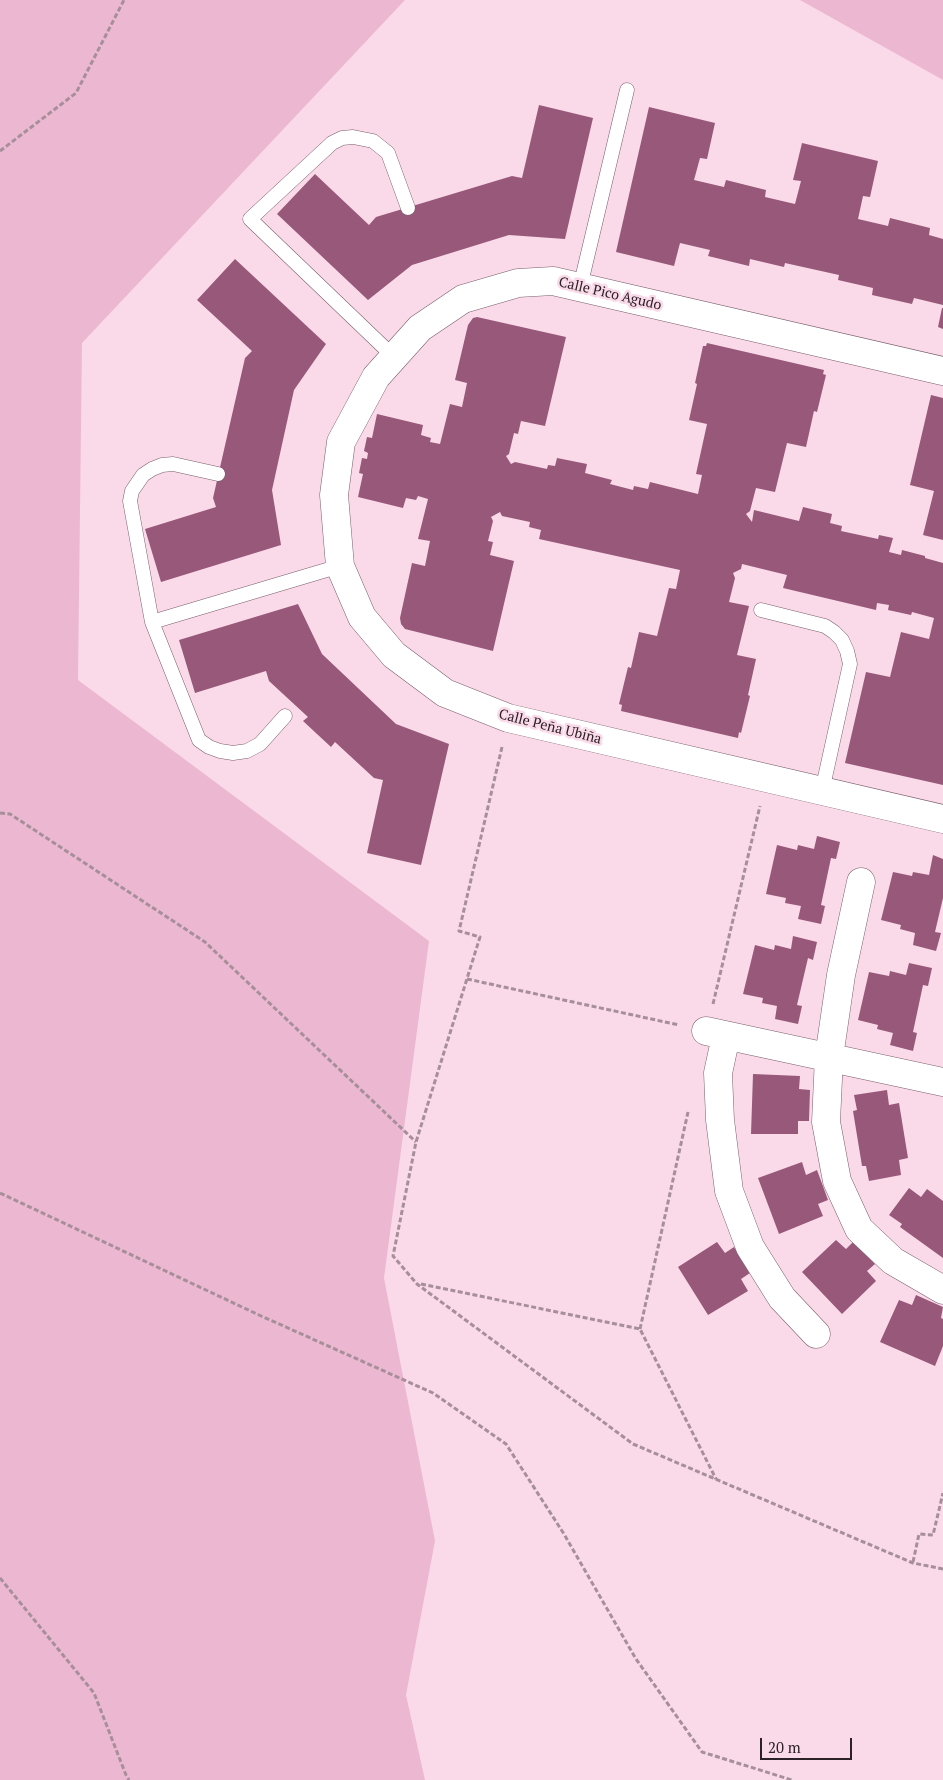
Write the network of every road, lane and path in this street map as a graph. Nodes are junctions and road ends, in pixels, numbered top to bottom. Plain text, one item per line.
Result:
1 (124, 0) edge
2 (627, 90) dead end
3 (0, 151) edge
4 (408, 208) dead end
5 (580, 287) junction
6 (394, 357) junction
7 (943, 371) edge
8 (341, 442) joint
9 (218, 474) dead end
10 (340, 566) junction
11 (761, 610) dead end
12 (152, 622) junction
13 (286, 716) dead end
14 (508, 718) junction
15 (822, 791) junction
16 (0, 813) edge
17 (943, 818) edge
18 (861, 882) dead end
19 (467, 979) junction
20 (716, 1033) junction
21 (829, 1057) junction
22 (943, 1082) edge
23 (416, 1142) junction
24 (0, 1192) edge
25 (418, 1284) junction
26 (943, 1290) edge
27 (816, 1334) dead end
28 (716, 1480) junction
29 (943, 1493) edge
30 (913, 1563) junction
31 (943, 1570) edge
32 (0, 1578) edge
33 (129, 1780) edge
34 (792, 1780) edge

1 - 3 path
2 - 5 lane
4 - 6 lane
5 - 6 street, Calle Pico Agudo
5 - 7 street, Calle Pico Agudo
6 - 8 street, Calle Pico Agudo
8 - 10 street, Calle Peña Ubiña
9 - 12 lane
10 - 12 lane
10 - 14 street, Calle Peña Ubiña
11 - 15 lane
12 - 13 lane
14 - 15 street, Calle Peña Ubiña
14 - 19 path
15 - 17 street, Calle Peña Ubiña
16 - 23 path
18 - 21 street
19 - 20 path
19 - 23 path
20 - 21 street
20 - 27 street
21 - 22 street
21 - 26 street
23 - 25 path
24 - 34 path
25 - 28 path
25 - 28 path
28 - 30 path
29 - 30 path
30 - 31 path
32 - 33 path

